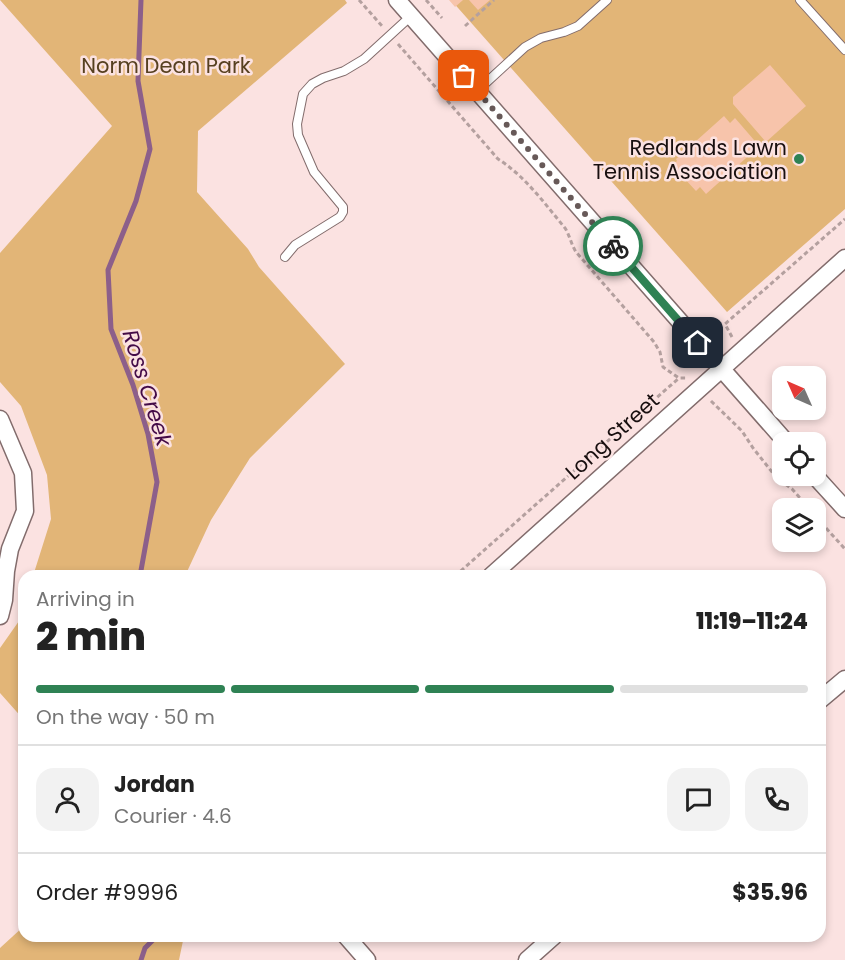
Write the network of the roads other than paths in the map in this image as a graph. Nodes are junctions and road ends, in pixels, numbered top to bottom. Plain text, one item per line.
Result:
1 (397, 0) edge
2 (607, 0) edge
3 (800, 0) edge
4 (411, 16) junction
5 (845, 51) edge
6 (477, 92) junction
7 (285, 257) dead end
8 (845, 258) edge
9 (721, 369) junction
10 (0, 419) edge
11 (777, 432) edge
12 (824, 486) edge
13 (845, 509) edge
14 (497, 570) edge
15 (0, 616) edge
16 (845, 679) edge
17 (826, 695) edge
18 (351, 942) edge
19 (547, 942) edge
20 (367, 960) edge
21 (527, 960) edge

1 - 4 street
2 - 6 lane
3 - 5 lane
4 - 6 street
4 - 7 lane
6 - 9 street
8 - 9 street, Long Street
9 - 11 street
9 - 14 street, Long Street
10 - 15 street
12 - 13 street
16 - 17 street
18 - 20 street
19 - 21 street

